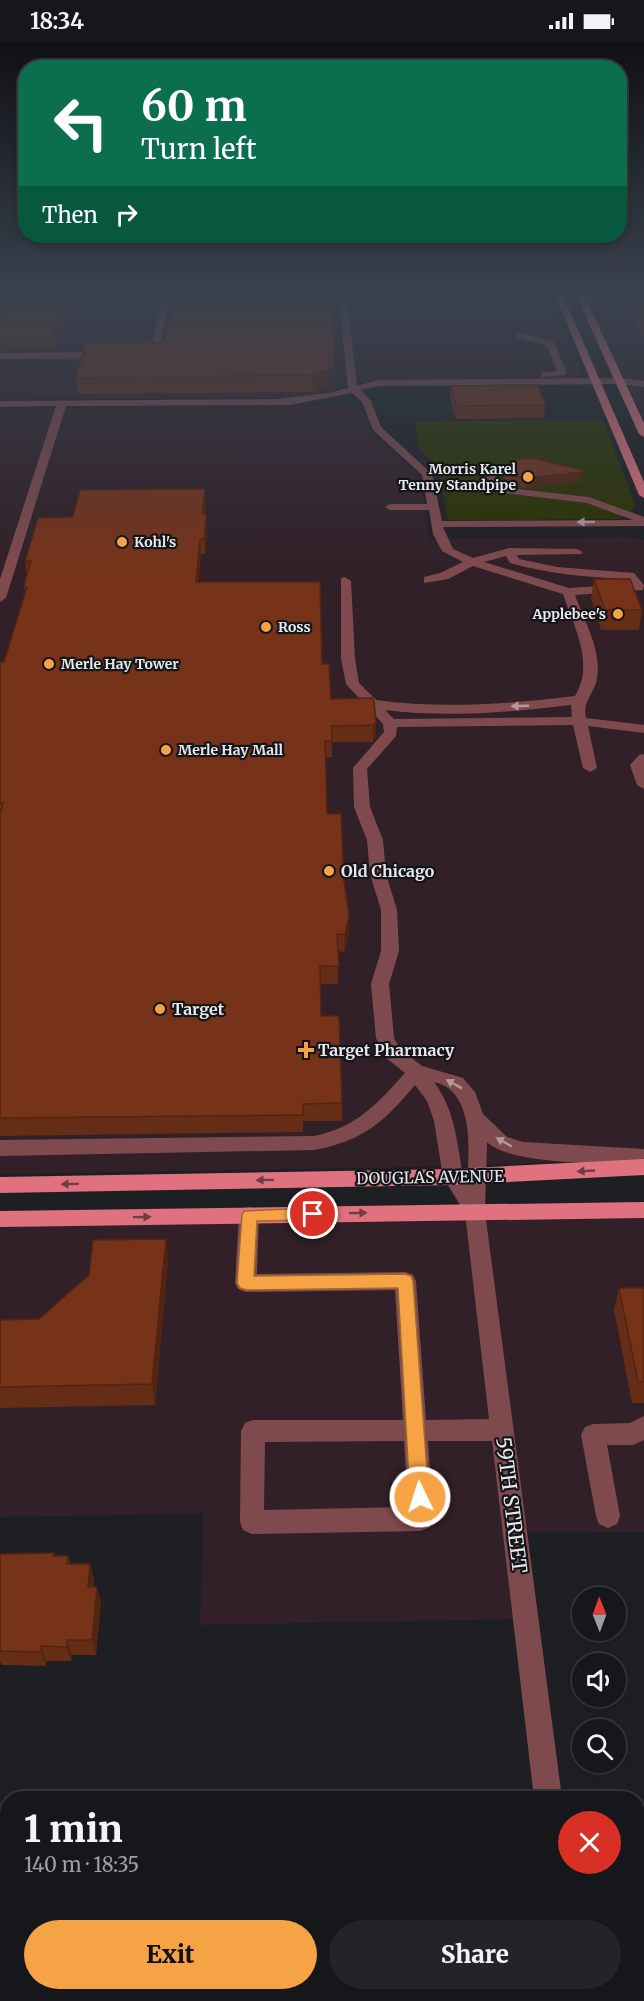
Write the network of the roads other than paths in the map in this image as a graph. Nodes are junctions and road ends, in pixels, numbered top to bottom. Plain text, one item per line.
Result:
1 (353, 384) edge
2 (572, 384) edge
3 (598, 384) edge
4 (621, 384) edge
5 (623, 384) edge
6 (353, 388) junction
7 (644, 389) edge
8 (366, 401) junction
9 (277, 402) junction
10 (0, 404) edge
11 (62, 404) junction
12 (641, 422) edge
13 (644, 434) edge
14 (487, 471) dead end
15 (644, 495) edge
16 (390, 507) dead end
17 (434, 507) junction
18 (644, 521) edge
19 (438, 529) junction
20 (644, 530) edge
21 (509, 551) junction
22 (577, 552) dead end
23 (472, 562) junction
24 (428, 580) dead end
25 (345, 581) dead end
26 (568, 592) junction
27 (0, 598) edge
28 (578, 700) junction
29 (372, 704) junction
30 (472, 708) junction
31 (434, 722) junction
32 (581, 726) junction
33 (390, 728) junction
34 (644, 729) edge
35 (644, 739) edge
36 (644, 758) edge
37 (590, 768) dead end
38 (644, 785) edge
39 (416, 1072) junction
40 (473, 1116) junction
41 (0, 1148) edge
42 (644, 1157) edge
43 (644, 1167) edge
44 (480, 1176) junction
45 (453, 1177) junction
46 (0, 1185) edge
47 (644, 1210) edge
48 (475, 1212) junction
49 (249, 1215) junction
50 (0, 1219) edge
51 (644, 1427) edge
52 (415, 1429) junction
53 (502, 1430) junction
54 (608, 1516) dead end
55 (547, 1791) edge

1 - 6 street
2 - 6 street
3 - 15 main road
4 - 12 main road
5 - 7 street
6 - 8 street
6 - 9 street
8 - 9 street
8 - 17 street
9 - 11 street
10 - 11 street
11 - 27 street
12 - 13 main road
14 - 18 street
16 - 17 street
17 - 19 street
18 -> 19 street
19 - 20 street
19 - 23 street
21 - 22 street
21 - 23 street
21 - 26 street
23 - 24 street
23 - 26 street
25 - 29 street
26 - 28 street
28 -> 30 street
28 - 32 street
29 - 30 street
29 - 33 street
30 - 31 street
31 - 32 street
31 - 33 street
32 - 33 street
32 - 34 street
32 - 35 street
32 - 37 street
33 - 39 street
36 - 38 street
40 -> 39 street
39 - 41 street
39 - 45 street
42 -> 40 street
40 - 44 street, 59TH STREET
43 -> 44 main road, DOUGLAS AVENUE
44 - 45 main road, DOUGLAS AVENUE
44 - 48 street, 59TH STREET
45 -> 46 main road, DOUGLAS AVENUE
45 - 48 street, 59TH STREET
47 - 48 main road
49 -> 48 main road
48 - 53 street, 59TH STREET
50 -> 49 main road
49 - 52 street
51 - 54 street
52 - 52 street
52 - 53 street
53 - 55 street, 59TH STREET

